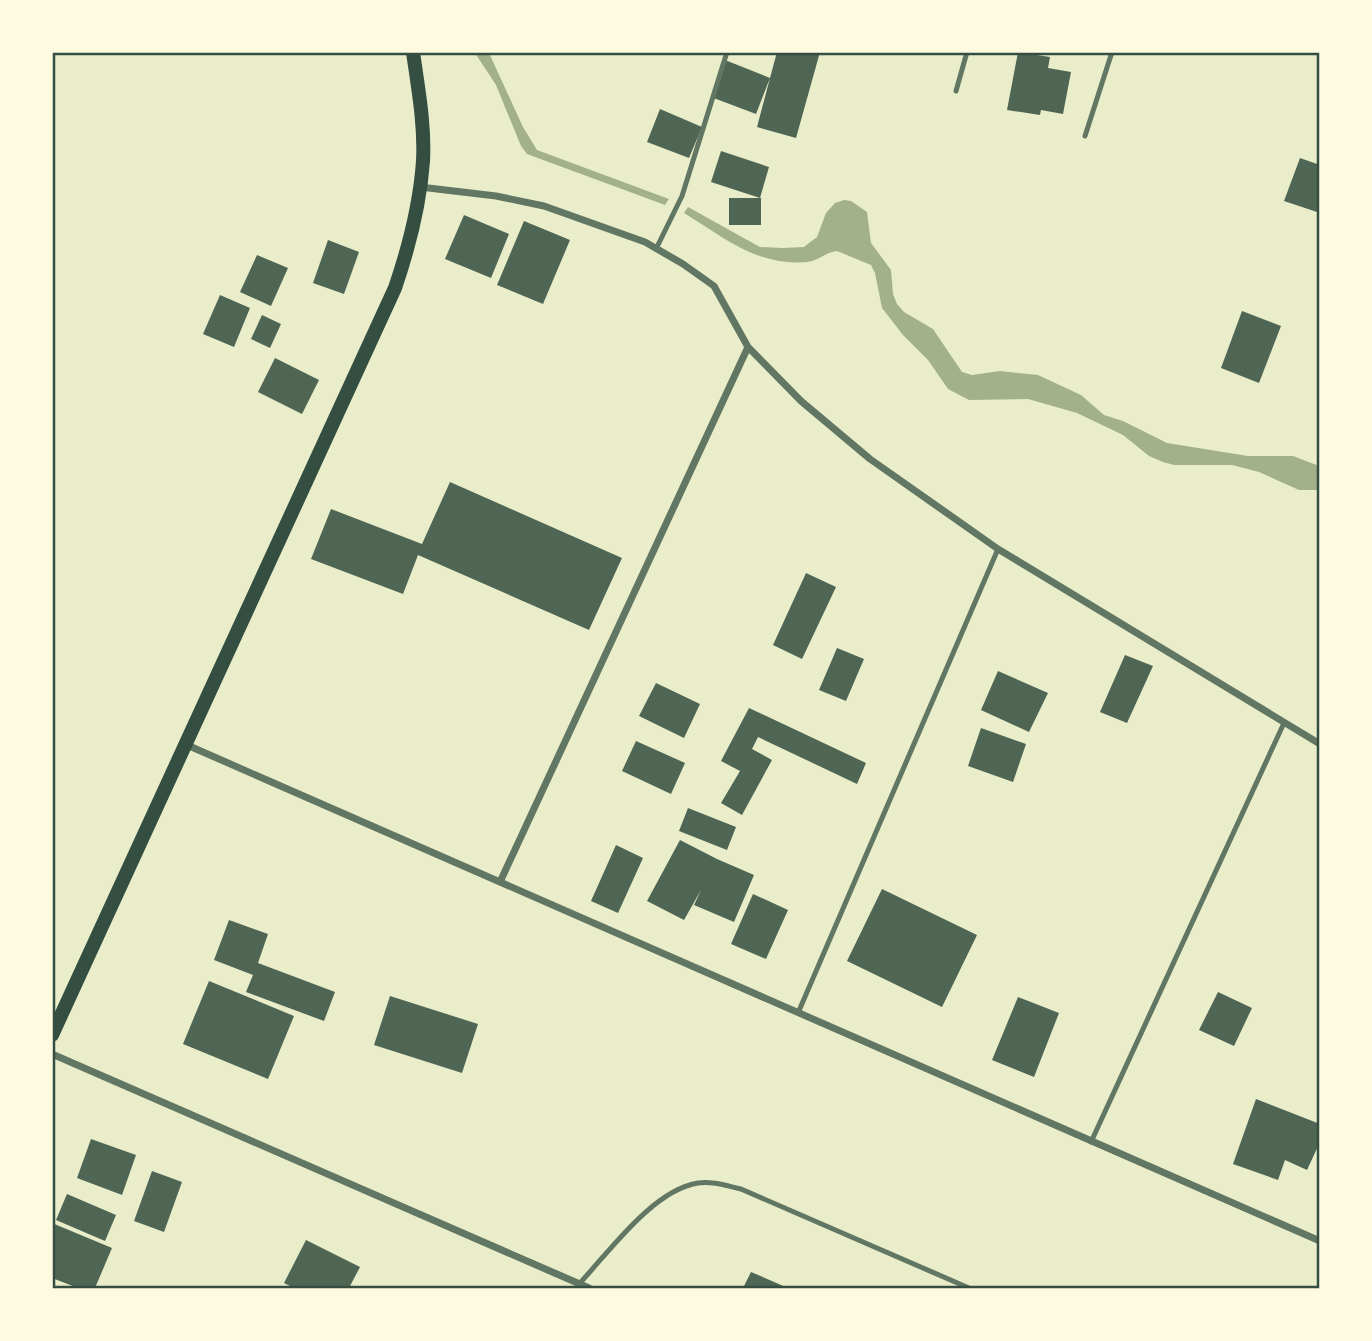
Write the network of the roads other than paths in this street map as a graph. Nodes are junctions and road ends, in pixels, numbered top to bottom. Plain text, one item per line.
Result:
1 (413, 52) edge
2 (727, 52) edge
3 (967, 52) edge
4 (1112, 52) edge
5 (956, 91) dead end
6 (1085, 136) dead end
7 (419, 187) junction
8 (656, 249) junction
9 (748, 347) junction
10 (998, 549) junction
11 (1284, 723) junction
12 (1320, 744) edge
13 (187, 745) junction
14 (500, 882) junction
15 (798, 1013) junction
16 (52, 1035) edge
17 (52, 1054) edge
18 (1091, 1142) junction
19 (1320, 1241) edge
20 (579, 1284) junction
21 (589, 1289) edge
22 (969, 1289) edge

1 - 7 main road
2 - 8 lane
3 - 5 lane
4 - 6 lane
7 - 8 street
7 - 13 main road
8 - 9 street
9 - 10 street
9 - 14 street
10 - 11 street
10 - 15 lane
11 - 12 street
11 - 18 lane
13 - 14 street
13 - 16 main road
14 - 15 street
15 - 18 street
17 - 20 street
18 - 19 street
20 - 21 street
20 - 22 lane

